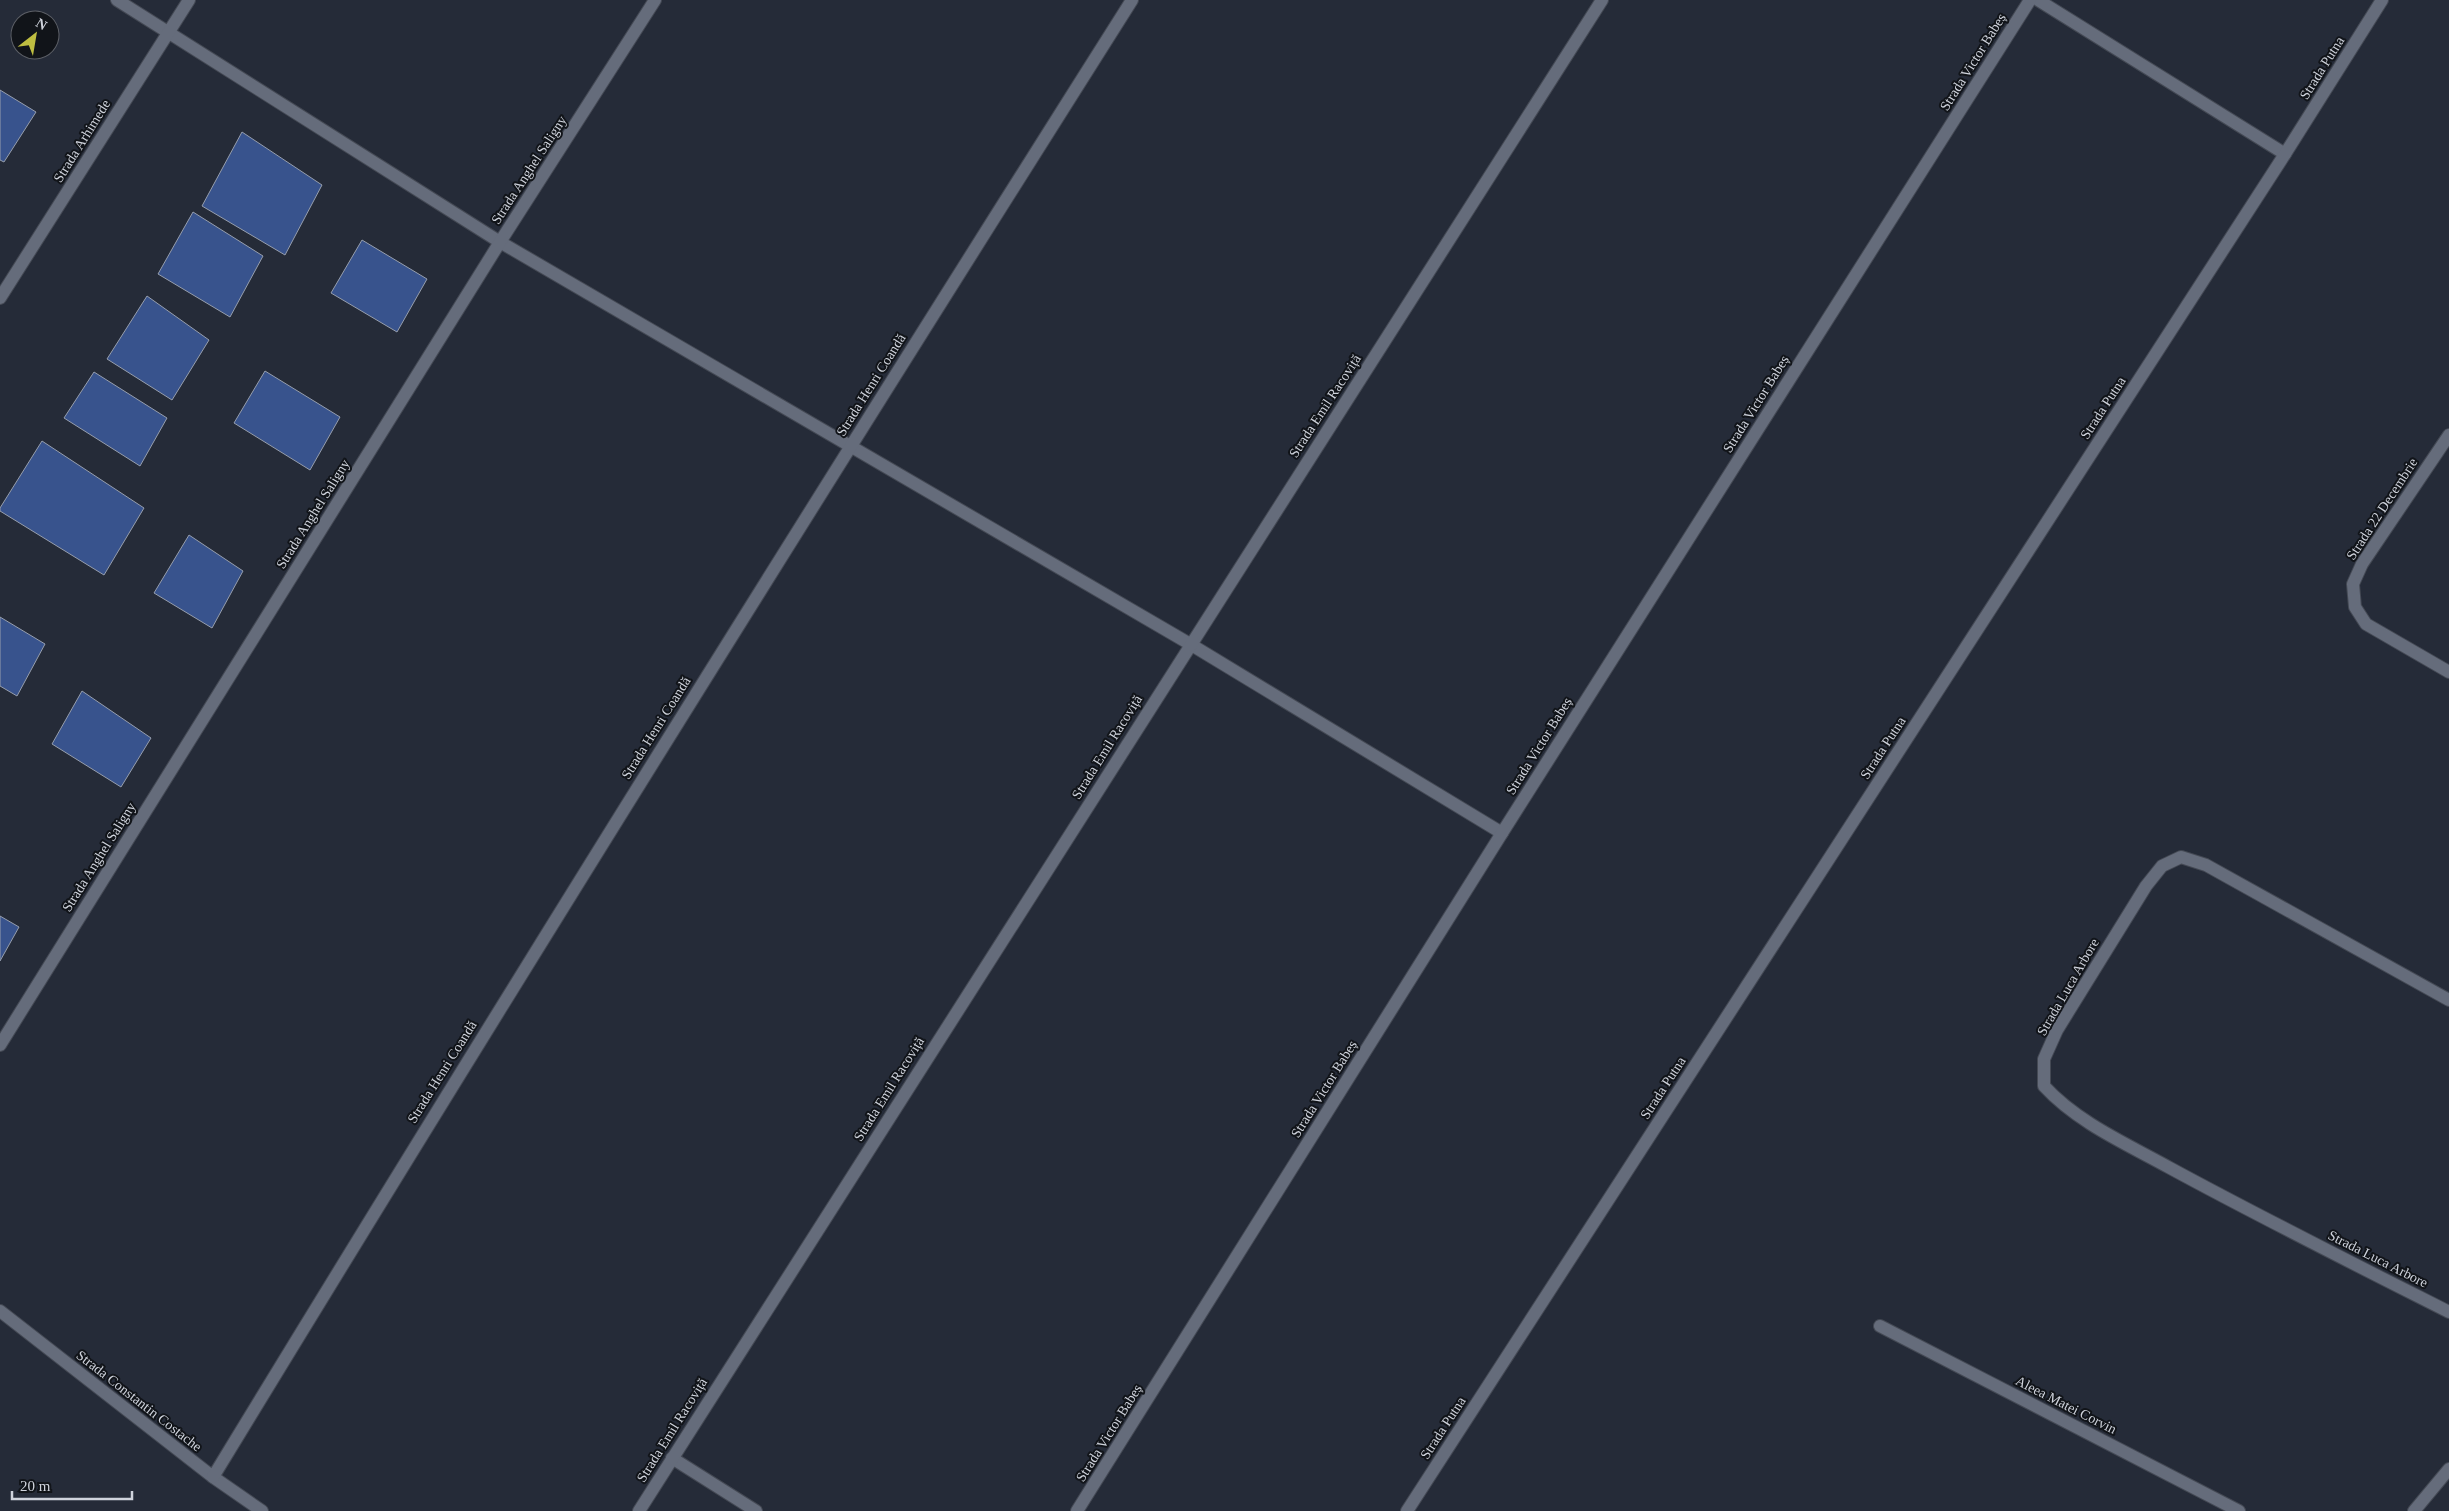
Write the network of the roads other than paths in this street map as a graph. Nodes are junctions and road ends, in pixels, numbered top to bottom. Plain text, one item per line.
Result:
1 (117, 0) edge
2 (189, 0) edge
3 (655, 0) edge
4 (1132, 0) edge
5 (1602, 0) edge
6 (2030, 0) edge
7 (2038, 0) edge
8 (2382, 0) edge
9 (168, 32) junction
10 (2285, 154) junction
11 (500, 242) junction
12 (0, 298) edge
13 (2449, 435) edge
14 (851, 445) junction
15 (1190, 644) junction
16 (2449, 672) edge
17 (1502, 833) junction
18 (2449, 1000) edge
19 (0, 1045) edge
20 (0, 1312) edge
21 (2449, 1312) edge
22 (1880, 1326) dead end
23 (672, 1458) junction
24 (2449, 1469) edge
25 (213, 1477) junction
26 (262, 1511) edge
27 (639, 1511) edge
28 (756, 1511) edge
29 (1077, 1511) edge
30 (1407, 1511) edge
31 (2239, 1511) edge
32 (2414, 1511) edge

1 - 9 street
2 - 9 street, Strada Arhimede
3 - 11 street, Strada Anghel Saligny
4 - 14 street, Strada Henri Coandă
5 - 15 street, Strada Emil Racoviță
6 - 17 street, Strada Victor Babeș
7 - 10 street
8 - 10 street, Strada Putna
9 - 11 street
9 - 12 street, Strada Arhimede
10 - 30 street, Strada Putna
11 - 14 street
11 - 19 street, Strada Anghel Saligny
13 - 16 street, Strada 22 Decembrie
14 - 15 street
14 - 25 street, Strada Henri Coandă
15 - 17 street
15 - 23 street, Strada Emil Racoviță
17 - 29 street, Strada Victor Babeș
18 - 21 street, Strada Luca Arbore
20 - 25 street, Strada Constantin Costache
22 - 31 street, Aleea Matei Corvin
23 - 27 street, Strada Emil Racoviță
23 - 28 street
24 - 32 street
25 - 26 street, Strada Constantin Costache

